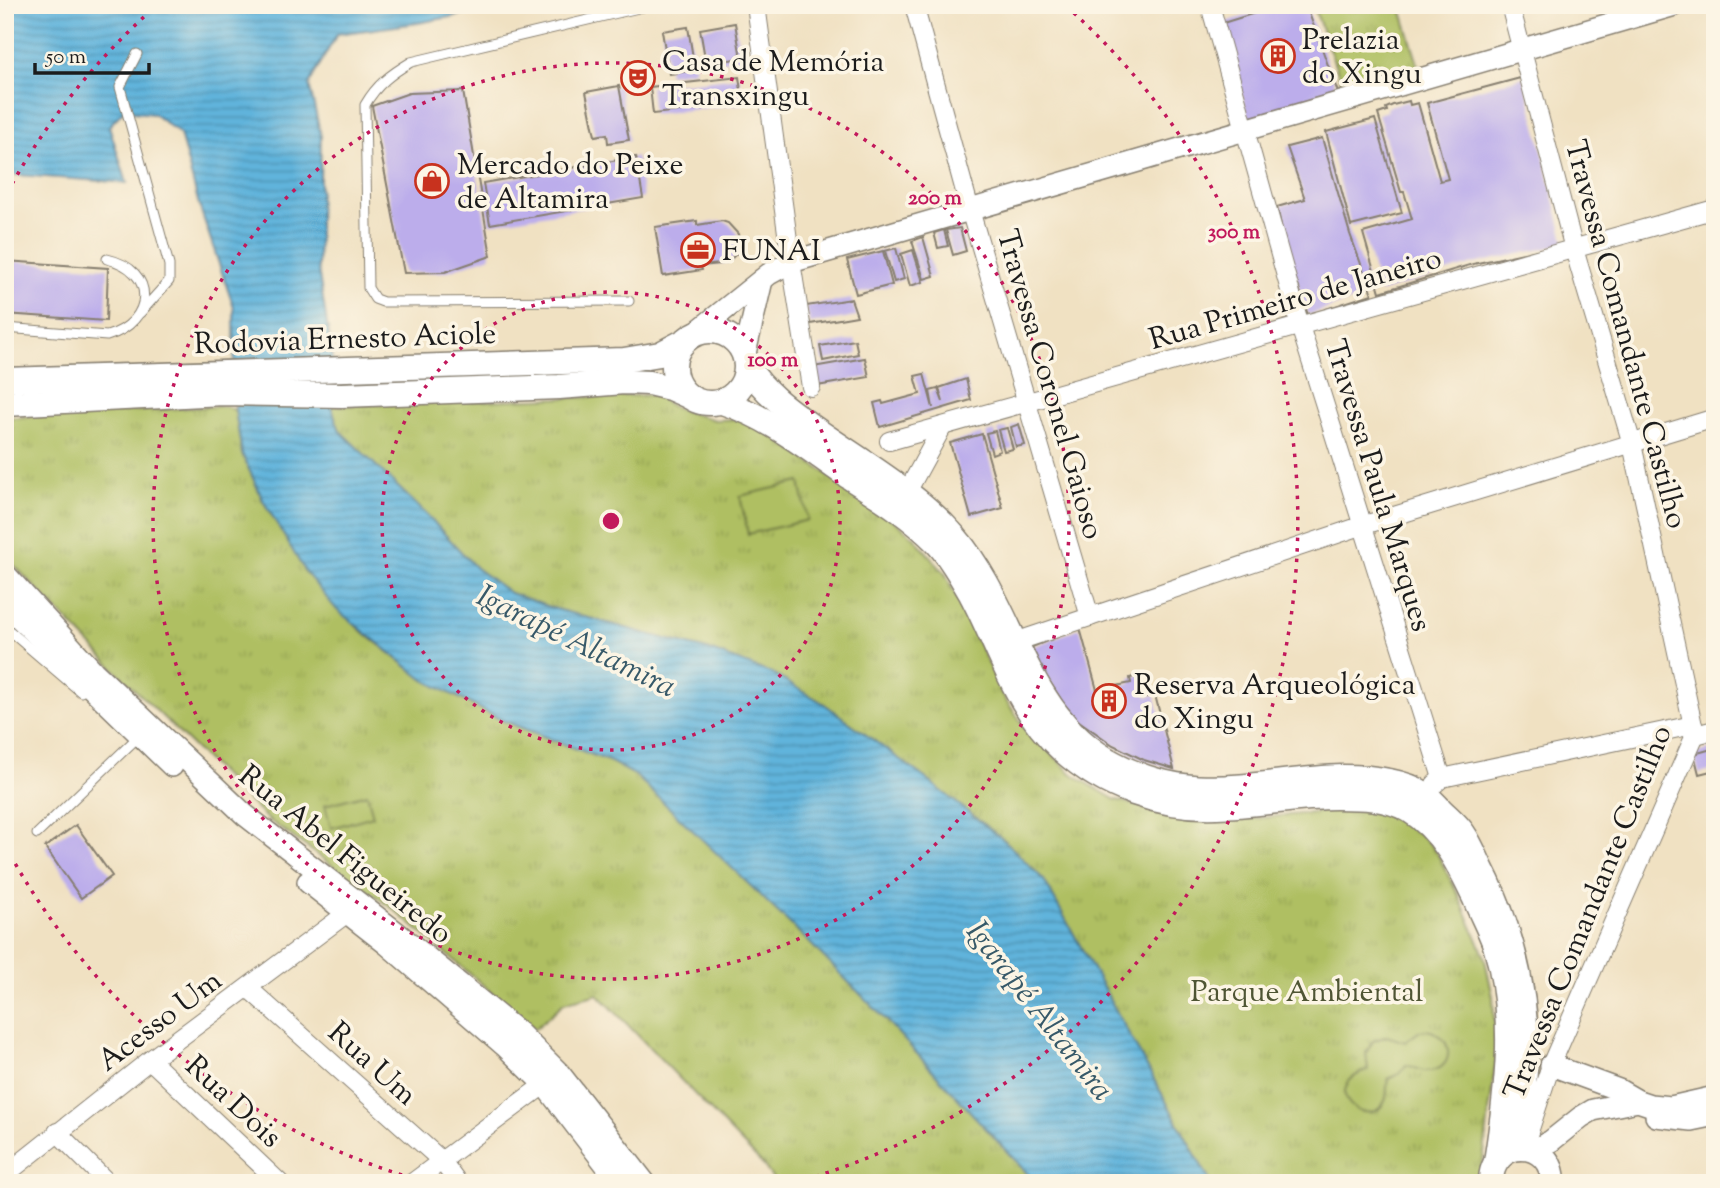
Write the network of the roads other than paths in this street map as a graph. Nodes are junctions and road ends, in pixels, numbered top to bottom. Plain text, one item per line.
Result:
1 (651, 5) edge
2 (756, 5) edge
3 (914, 5) edge
4 (1210, 5) edge
5 (1510, 5) edge
6 (1675, 5) edge
7 (1522, 51) junction
8 (137, 54) dead end
9 (1245, 130) junction
10 (1715, 209) edge
11 (970, 210) junction
12 (1574, 249) junction
13 (107, 259) dead end
14 (791, 262) junction
15 (762, 280) junction
16 (629, 301) dead end
17 (140, 313) junction
18 (1300, 326) junction
19 (5, 328) edge
20 (688, 338) junction
21 (746, 360) junction
22 (5, 380) edge
23 (223, 383) junction
24 (342, 383) junction
25 (811, 387) dead end
26 (688, 396) junction
27 (722, 402) junction
28 (1026, 402) junction
29 (5, 404) edge
30 (1715, 418) edge
31 (943, 426) junction
32 (889, 441) dead end
33 (1632, 444) junction
34 (906, 492) junction
35 (1361, 526) junction
36 (5, 575) edge
37 (5, 604) edge
38 (1090, 617) junction
39 (5, 627) edge
40 (1015, 642) junction
41 (1694, 730) junction
42 (1715, 730) edge
43 (141, 733) junction
44 (1433, 786) junction
45 (37, 834) dead end
46 (354, 909) junction
47 (248, 988) junction
48 (150, 1060) junction
49 (1551, 1065) junction
50 (552, 1078) junction
51 (1593, 1081) junction
52 (1715, 1097) edge
53 (1638, 1101) junction
54 (1715, 1115) edge
55 (1581, 1117) junction
56 (57, 1132) junction
57 (442, 1161) junction
58 (1541, 1166) edge
59 (1493, 1173) edge
60 (5, 1175) edge
61 (108, 1183) edge
62 (280, 1183) edge
63 (412, 1183) edge
64 (458, 1183) edge
65 (620, 1183) edge
66 (645, 1183) edge

1 - 16 lane
2 - 14 street
3 - 11 street, Travessa Coronel Gaioso
4 - 9 street, Travessa Paula Marques
5 - 7 street, Travessa Comandante Castilho
6 - 7 street
7 - 9 street
7 - 12 street, Travessa Comandante Castilho
8 - 17 lane
9 - 11 street
9 - 18 street, Travessa Paula Marques
10 - 12 street, Rua Primeiro de Janeiro
11 - 14 street
11 - 28 street, Travessa Coronel Gaioso
12 - 18 street, Rua Primeiro de Janeiro
12 - 33 street, Travessa Comandante Castilho
13 - 17 lane
14 - 15 street
14 - 25 street
15 - 20 street
15 - 21 street
17 - 19 lane
18 - 28 street, Rua Primeiro de Janeiro
18 - 35 street, Travessa Paula Marques
20 - 21 main road
20 - 24 main road, Rodovia Ernesto Aciole
20 - 26 main road
21 - 27 main road
21 - 34 main road
22 - 23 main road, Rodovia Ernesto Aciole
23 - 24 main road
23 - 29 main road, Rodovia Ernesto Aciole
24 - 26 main road, Rodovia Ernesto Aciole
26 - 27 main road
27 - 59 main road
28 - 31 street, Rua Primeiro de Janeiro
28 - 38 street, Travessa Coronel Gaioso
30 - 33 street
31 - 32 street, Rua Primeiro de Janeiro
31 - 34 street
33 - 35 street
33 - 41 street, Travessa Comandante Castilho
34 - 40 main road
35 - 38 street
35 - 44 street, Travessa Paula Marques
36 - 43 street, Rua Abel Figueiredo
37 - 43 street, Rua Abel Figueiredo
38 - 40 street
39 - 43 lane
40 - 44 main road
41 - 42 street
41 - 44 street
41 - 49 street, Travessa Comandante Castilho
43 - 45 lane
43 - 46 street, Rua Abel Figueiredo
44 - 58 main road
46 - 47 street, Acesso Um
46 - 50 street, Rua Abel Figueiredo
47 - 48 street, Acesso Um
47 - 57 street, Rua Um
48 - 56 street, Acesso Um
48 - 62 street, Rua Dois
49 - 51 street
49 - 58 street, Travessa Comandante Castilho
50 - 57 street
50 - 65 street, Rua Abel Figueiredo
50 - 66 street, Rua Abel Figueiredo
51 - 53 street
51 - 55 street
52 - 53 street
53 - 55 street
54 - 58 street
55 - 58 street
56 - 60 street, Acesso Um
56 - 61 street
57 - 63 street
57 - 64 street, Rua Um
58 - 59 main road

